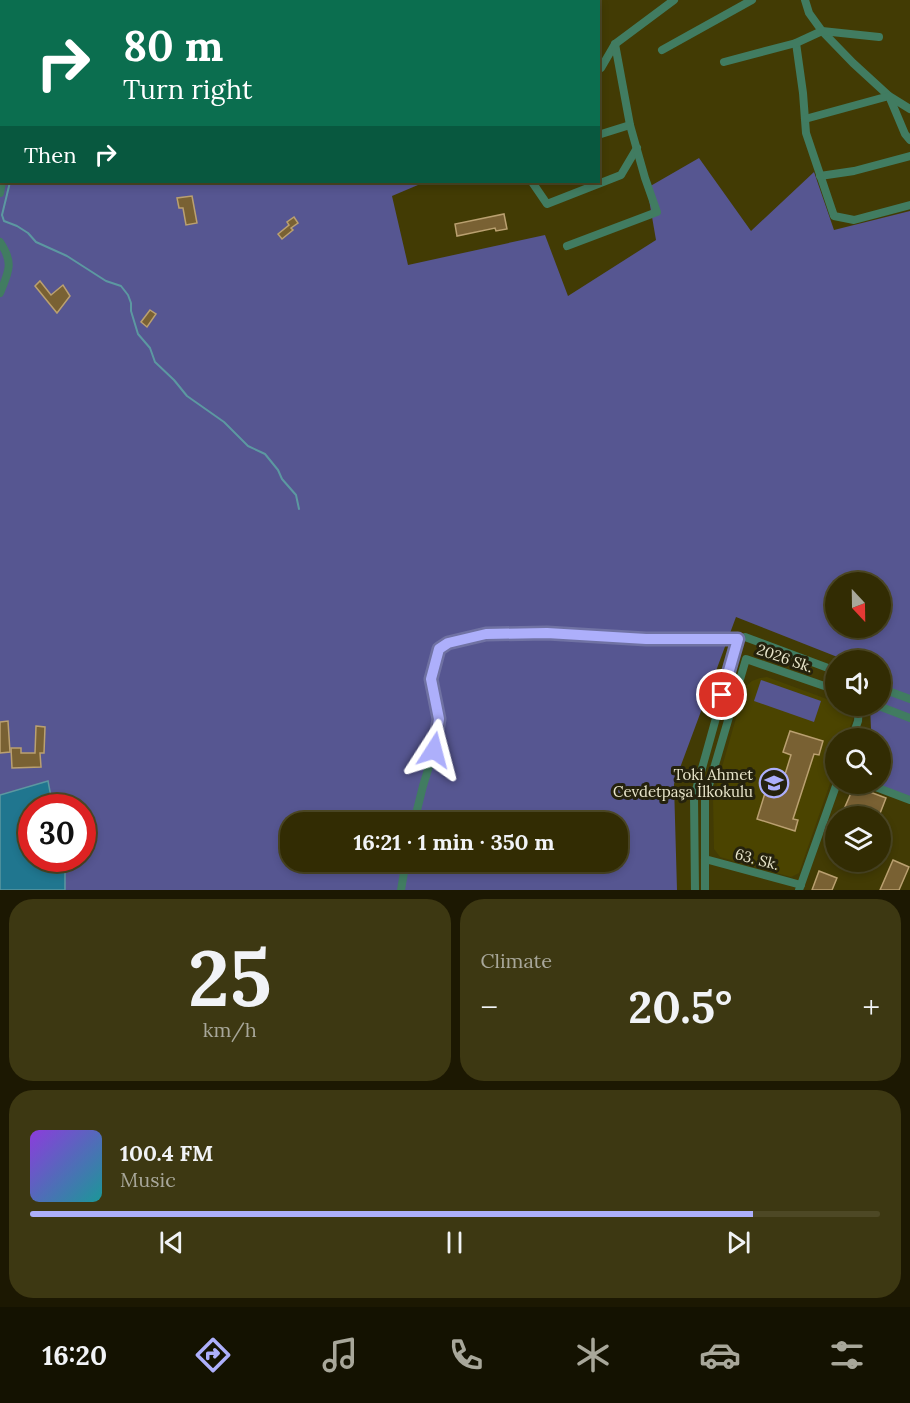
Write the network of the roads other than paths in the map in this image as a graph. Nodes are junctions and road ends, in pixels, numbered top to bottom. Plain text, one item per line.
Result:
1 (674, 0) edge
2 (752, 0) edge
3 (805, 0) edge
4 (822, 31) junction
5 (879, 37) dead end
6 (796, 43) junction
7 (615, 44) junction
8 (662, 50) dead end
9 (724, 62) dead end
10 (600, 67) edge
11 (889, 96) junction
12 (910, 109) edge
13 (805, 119) junction
14 (630, 125) junction
15 (600, 134) edge
16 (910, 140) edge
17 (637, 148) junction
18 (910, 156) edge
19 (820, 176) junction
20 (533, 183) edge
21 (910, 205) edge
22 (0, 242) edge
23 (567, 246) dead end
24 (0, 293) edge
25 (738, 639) junction
26 (825, 667) edge
27 (825, 686) edge
28 (891, 692) edge
29 (910, 699) edge
30 (891, 711) edge
31 (910, 718) edge
32 (891, 793) edge
33 (833, 794) edge
34 (910, 800) edge
35 (416, 812) edge
36 (705, 858) junction
37 (404, 872) edge
38 (800, 887) edge
39 (401, 890) edge
40 (694, 890) edge
41 (705, 890) edge

1 - 7 street
2 - 8 street
3 - 4 street
4 - 5 street
4 - 6 street
4 - 11 street
6 - 9 street
6 - 13 street
7 - 10 street
7 - 14 street
11 - 12 street
11 - 13 street
11 - 16 street
13 - 19 street
14 - 15 street
14 - 17 street
17 - 20 street
17 - 23 street
18 - 19 street
19 - 21 street
22 - 24 street
25 - 26 street, 2026 Sk.
25 - 35 street
25 - 40 street, 2026 Sk.
27 - 36 street, 2026 Sk.
28 - 29 street
30 - 31 street
32 - 34 street
33 - 38 street
36 - 38 street, 63. Sk.
36 - 41 street, 2026 Sk.
37 - 39 street

